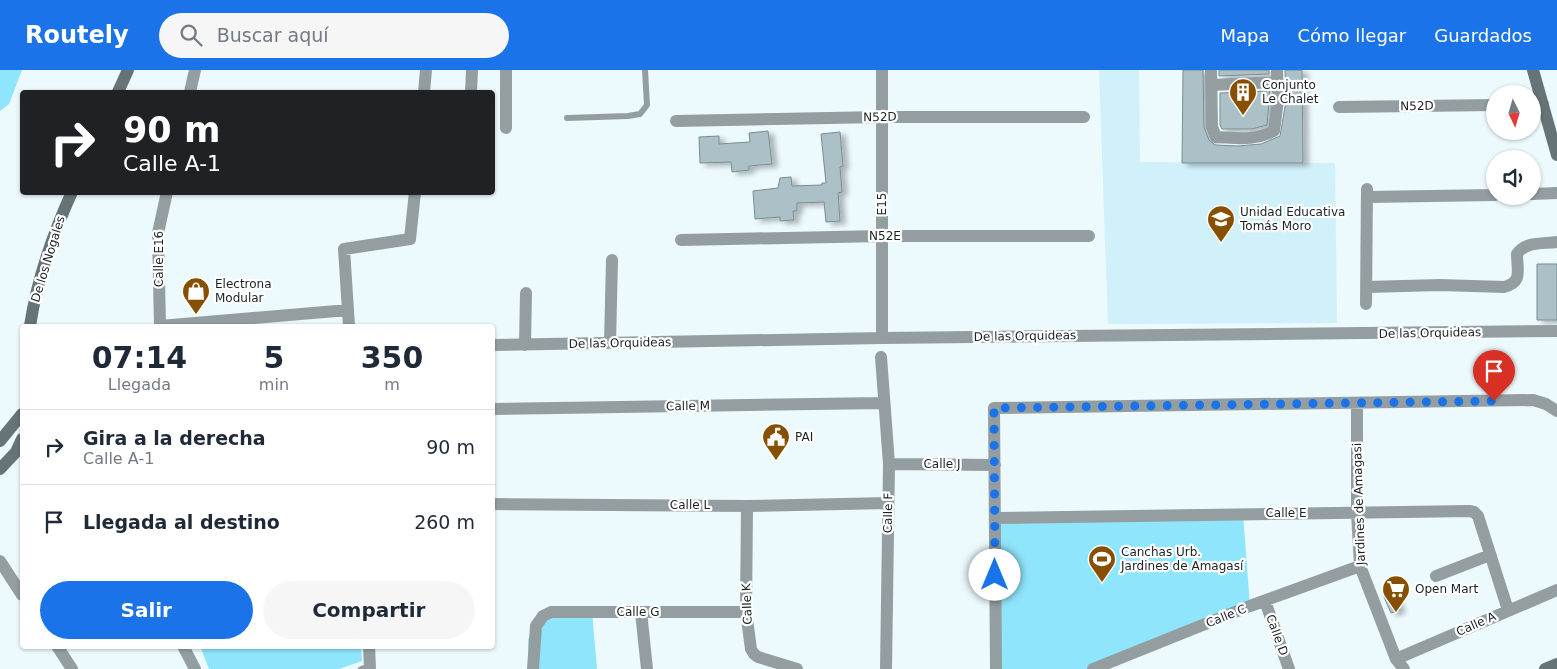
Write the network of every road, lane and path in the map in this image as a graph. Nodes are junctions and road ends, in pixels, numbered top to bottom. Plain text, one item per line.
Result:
1 (128, 70) edge
2 (195, 70) edge
3 (426, 70) edge
4 (472, 70) edge
5 (506, 70) edge
6 (644, 70) edge
7 (882, 70) edge
8 (1211, 70) edge
9 (1533, 70) edge
10 (1278, 76) edge
11 (1211, 85) junction
12 (1535, 85) edge
13 (119, 90) edge
14 (190, 90) edge
15 (424, 90) edge
16 (471, 90) edge
17 (1486, 105) edge
18 (1338, 108) dead end
19 (1541, 112) edge
20 (882, 117) junction
21 (1084, 117) dead end
22 (567, 118) dead end
23 (676, 121) dead end
24 (506, 128) dead end
25 (1557, 155) edge
26 (1557, 193) edge
27 (1486, 194) edge
28 (1541, 194) edge
29 (71, 195) edge
30 (166, 195) edge
31 (415, 195) edge
32 (882, 236) junction
33 (1089, 236) dead end
34 (681, 240) dead end
35 (1557, 242) edge
36 (612, 260) dead end
37 (1367, 287) junction
38 (526, 293) dead end
39 (1366, 304) dead end
40 (348, 310) junction
41 (30, 324) edge
42 (160, 324) edge
43 (184, 324) edge
44 (349, 324) edge
45 (1557, 331) edge
46 (882, 338) junction
47 (610, 343) junction
48 (495, 345) edge
49 (525, 345) junction
50 (881, 357) dead end
51 (883, 403) junction
52 (1357, 403) junction
53 (495, 409) edge
54 (1557, 411) edge
55 (20, 416) edge
56 (0, 441) edge
57 (20, 443) edge
58 (888, 464) junction
59 (995, 465) junction
60 (0, 469) edge
61 (888, 503) junction
62 (495, 504) edge
63 (747, 506) junction
64 (1357, 513) junction
65 (994, 518) junction
66 (1490, 555) junction
67 (0, 561) edge
68 (1360, 566) junction
69 (1436, 576) dead end
70 (1557, 590) edge
71 (20, 592) edge
72 (1265, 601) junction
73 (1508, 610) junction
74 (641, 612) junction
75 (746, 612) junction
76 (59, 649) edge
77 (184, 649) edge
78 (369, 649) edge
79 (1557, 664) edge
80 (1398, 666) edge
81 (367, 668) edge
82 (72, 669) edge
83 (194, 669) edge
84 (533, 669) edge
85 (647, 669) edge
86 (797, 669) edge
87 (886, 669) edge
88 (996, 669) edge
89 (1093, 669) edge
90 (1289, 669) edge
91 (1546, 669) edge

1 - 13 street
2 - 14 street
3 - 15 street
4 - 16 street
5 - 24 street
6 - 22 lane
7 - 20 street, E15
8 - 11 street
9 - 12 street
10 - 11 street
10 - 11 street
17 - 18 street, N52D
19 - 25 street
20 - 21 street, N52D
20 - 23 street, N52D
20 - 32 street, E15
26 - 28 street
27 - 37 street
29 - 41 street, De los Nogales
30 - 42 street, Calle E16
31 - 40 street
32 - 33 street, N52E
32 - 34 street, N52E
32 - 46 street, E15
35 - 37 street
36 - 47 street
37 - 39 street
38 - 49 street
40 - 43 street
40 - 44 street
45 - 46 street, De las Orquideas
46 - 47 street, De las Orquideas
47 - 49 street, De las Orquideas
48 - 49 street, De las Orquideas
50 - 51 street, Calle F
51 - 53 street, Calle M
51 - 58 street, Calle F
52 - 54 street
52 - 59 street
52 - 64 street, Jardines de Amagasi
55 - 56 street
57 - 60 street
58 - 59 street, Calle J
58 - 61 street, Calle F
59 - 65 street
61 - 63 street, Calle L
61 - 87 street, Calle F
62 - 63 street, Calle L
63 - 75 street, Calle K
64 - 65 street, Calle E
64 - 66 street, Calle E
64 - 68 street, Jardines de Amagasi
65 - 88 street
66 - 69 street
66 - 73 street, Calle E
67 - 71 street
68 - 72 street, Calle C
68 - 80 street, Jardines de Amagasi
70 - 73 street, Calle A
72 - 89 street, Calle C
72 - 90 street, Calle D
73 - 80 street, Calle A
74 - 75 street, Calle G
74 - 84 street, Calle G
74 - 85 street
75 - 86 street, Calle K
76 - 82 street
77 - 83 street
78 - 81 street
79 - 91 street

